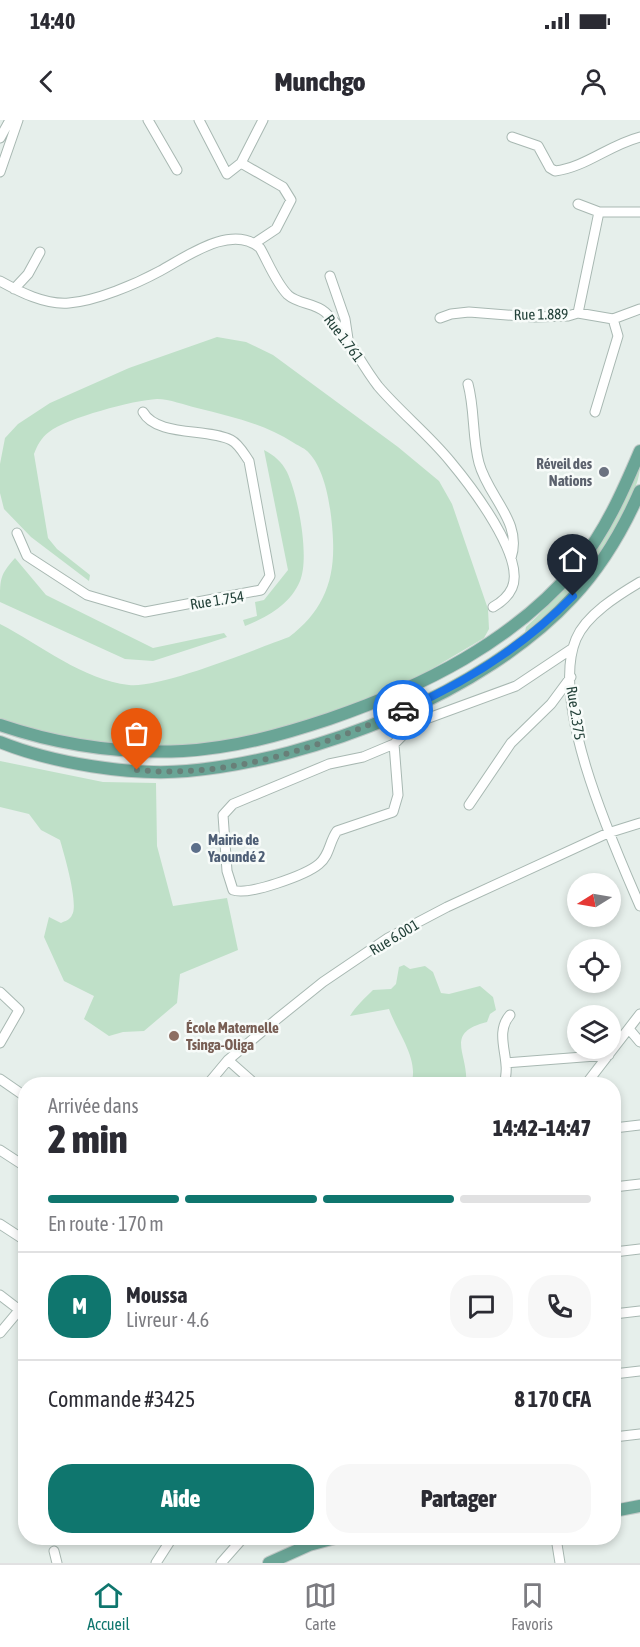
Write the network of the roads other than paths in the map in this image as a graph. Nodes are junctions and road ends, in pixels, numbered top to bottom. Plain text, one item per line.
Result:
1 (10, 120) edge
2 (18, 120) edge
3 (148, 120) edge
4 (199, 120) edge
5 (263, 120) edge
6 (512, 137) dead end
7 (640, 137) edge
8 (0, 138) edge
9 (241, 163) junction
10 (177, 170) dead end
11 (0, 172) edge
12 (578, 204) dead end
13 (599, 212) junction
14 (640, 213) edge
15 (255, 243) junction
16 (40, 252) dead end
17 (330, 276) dead end
18 (0, 281) edge
19 (14, 289) junction
20 (640, 309) edge
21 (578, 313) junction
22 (440, 318) dead end
23 (613, 319) junction
24 (348, 340) junction
25 (468, 384) dead end
26 (143, 412) dead end
27 (595, 412) dead end
28 (640, 451) edge
29 (640, 491) edge
30 (17, 533) dead end
31 (511, 558) junction
32 (640, 582) edge
33 (493, 607) dead end
34 (573, 648) junction
35 (571, 677) junction
36 (393, 715) junction
37 (0, 725) edge
38 (409, 728) junction
39 (0, 742) edge
40 (394, 744) junction
41 (469, 805) dead end
42 (640, 823) edge
43 (608, 833) junction
44 (640, 906) edge
45 (0, 992) edge
46 (640, 1014) edge
47 (510, 1015) dead end
48 (628, 1029) junction
49 (621, 1039) edge
50 (640, 1042) edge
51 (0, 1043) edge
52 (567, 1058) edge
53 (606, 1059) edge
54 (228, 1060) junction
55 (506, 1063) junction
56 (214, 1077) edge
57 (247, 1077) edge
58 (505, 1077) edge
59 (592, 1077) edge
60 (0, 1079) edge
61 (18, 1091) edge
62 (640, 1125) edge
63 (621, 1127) edge
64 (0, 1150) edge
65 (18, 1162) edge
66 (640, 1184) edge
67 (621, 1186) edge
68 (0, 1224) edge
69 (18, 1236) edge
70 (640, 1249) edge
71 (621, 1251) edge
72 (0, 1296) edge
73 (18, 1306) edge
74 (640, 1311) edge
75 (621, 1313) edge
76 (18, 1315) edge
77 (0, 1333) edge
78 (640, 1371) edge
79 (621, 1373) edge
80 (640, 1434) edge
81 (621, 1436) edge
82 (640, 1506) edge
83 (621, 1510) edge
84 (168, 1545) edge
85 (237, 1545) edge
86 (309, 1545) edge
87 (557, 1545) edge
88 (54, 1551) dead end
89 (225, 1560) edge
90 (57, 1563) edge
91 (156, 1563) edge
92 (269, 1563) edge
93 (560, 1563) edge

1 - 8 street
2 - 11 street
3 - 10 street
4 - 9 street
5 - 9 street
6 - 7 street
9 - 15 street
12 - 13 street
13 - 14 street
13 - 21 street
15 - 19 street
15 - 24 street, Rue 1.761
16 - 19 street
17 - 24 street
18 - 19 street
20 - 23 street
21 - 22 street, Rue 1.889
21 - 23 street, Rue 1.889
23 - 27 street
24 - 31 street, Rue 1.761
25 - 31 street
26 - 30 street, Rue 1.754
28 - 37 main road
29 - 36 main road
31 - 33 street, Rue 1.761
32 - 34 street, Rue 2.375
34 - 35 street, Rue 2.375
34 - 38 street
35 - 41 street
35 - 43 street, Rue 2.375
36 - 38 street
36 - 39 main road
38 - 40 street
40 - 40 street
42 - 43 street, Rue 6.001
43 - 44 street, Rue 2.375
43 - 54 street, Rue 6.001
45 - 51 street
46 - 48 street
47 - 55 street
48 - 49 street
48 - 50 street
52 - 55 street
53 - 59 street
54 - 56 street, Rue 6.001
54 - 57 street
55 - 58 street
60 - 61 street
62 - 63 street
64 - 65 street
66 - 67 street
68 - 69 street
70 - 71 street
72 - 73 street
74 - 75 street
76 - 77 street
78 - 79 street
80 - 81 street
82 - 83 main road
84 - 91 street
85 - 89 street
86 - 92 main road
87 - 93 street
88 - 90 street

